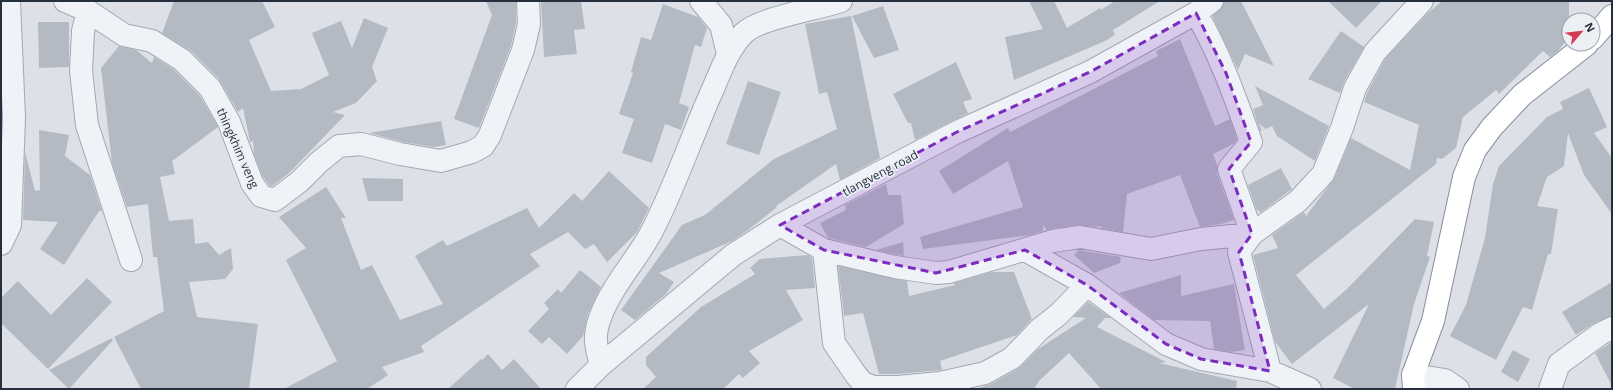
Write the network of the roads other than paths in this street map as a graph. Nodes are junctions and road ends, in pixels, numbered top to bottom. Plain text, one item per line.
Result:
1 (9, 1) edge
2 (65, 1) edge
3 (528, 1) edge
4 (701, 1) edge
5 (841, 1) edge
6 (1422, 1) edge
7 (1204, 7) edge
8 (88, 11) junction
9 (1578, 52) edge
10 (728, 54) junction
11 (780, 225) junction
12 (1252, 234) junction
13 (1, 244) edge
14 (824, 250) junction
15 (1025, 250) junction
16 (131, 260) dead end
17 (1087, 285) junction
18 (1612, 328) edge
19 (601, 365) junction
20 (1270, 371) junction
21 (1413, 382) edge
22 (577, 389) edge
23 (1310, 389) edge
24 (1458, 389) edge
25 (1550, 389) edge

1 - 13 street
2 - 8 street, thingkhim veng
3 - 8 street, thingkhim veng
4 - 10 street
5 - 10 street
6 - 12 street
7 - 11 street, tlangveng road
7 - 12 street
8 - 16 street
9 - 21 highway
10 - 19 street
11 - 14 street
11 - 19 street, tlangveng road
12 - 15 street
12 - 20 street
14 - 15 street
14 - 17 street
15 - 17 street
17 - 20 street
18 - 25 street
19 - 22 street, tlangveng road
20 - 23 street
21 - 24 street

